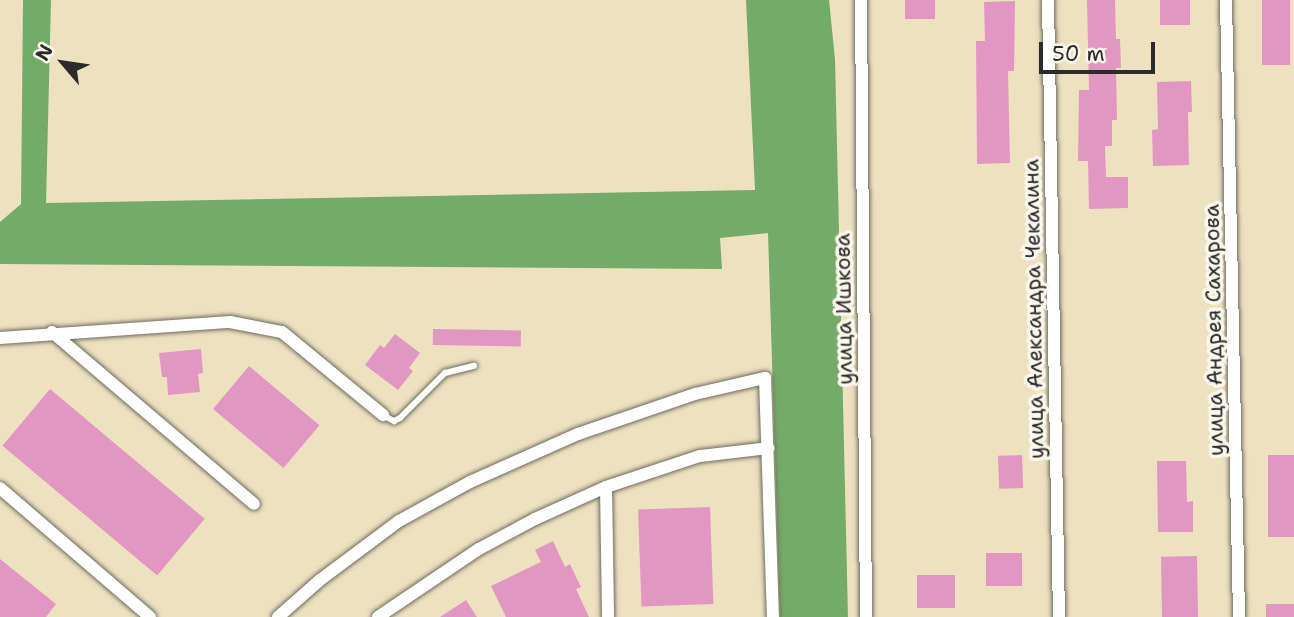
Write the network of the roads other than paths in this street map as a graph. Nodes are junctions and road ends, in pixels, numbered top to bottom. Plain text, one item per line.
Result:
1 (861, 0) edge
2 (1048, 0) edge
3 (1226, 0) edge
4 (52, 332) junction
5 (0, 338) edge
6 (474, 366) dead end
7 (383, 415) joint
8 (769, 448) junction
9 (606, 487) junction
10 (0, 488) edge
11 (254, 504) dead end
12 (150, 617) edge
13 (278, 617) edge
14 (378, 617) edge
15 (608, 617) edge
16 (773, 617) edge
17 (866, 617) edge
18 (1059, 617) edge
19 (1239, 617) edge

1 - 17 street, улица Ишкова
2 - 18 street, улица Александра Чекалина
3 - 19 street, улица Андрея Сахарова
4 - 5 street
4 - 7 street
4 - 11 street
6 - 7 lane
8 - 9 street
8 - 13 street
8 - 16 street
9 - 14 street
9 - 15 street
10 - 12 street

